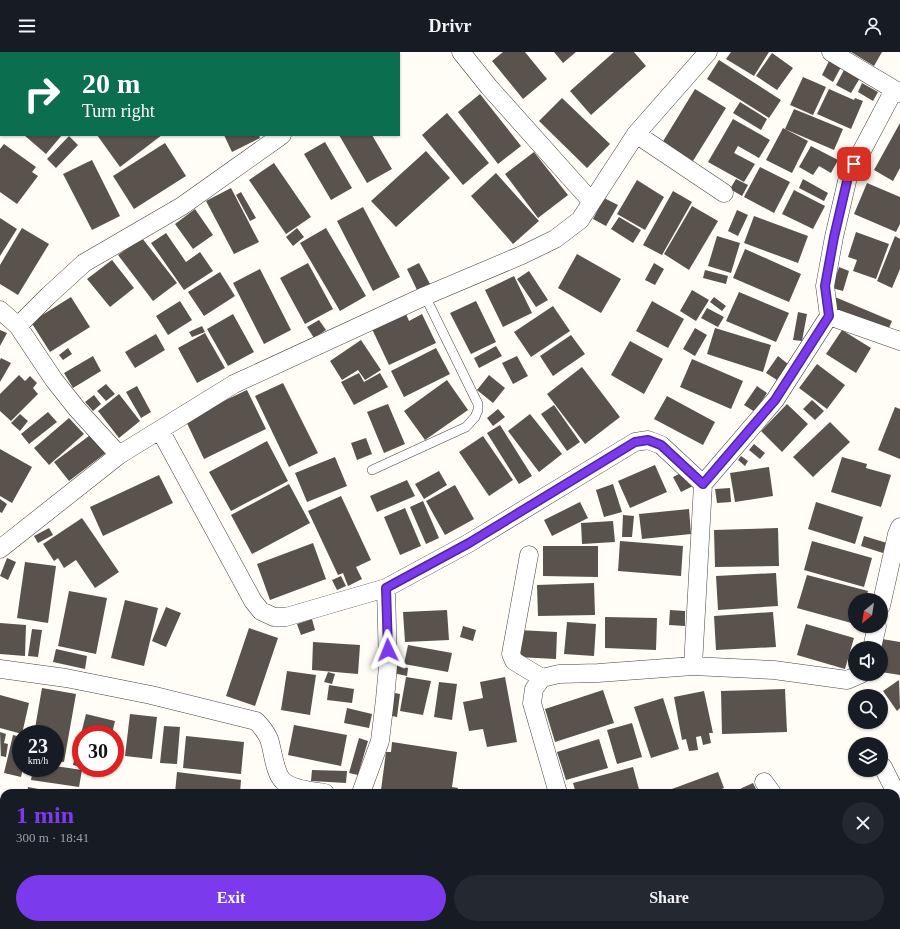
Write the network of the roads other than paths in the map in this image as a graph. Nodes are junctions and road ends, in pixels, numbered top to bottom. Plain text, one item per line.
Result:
1 (461, 52) edge
2 (708, 52) edge
3 (831, 52) edge
4 (897, 92) edge
5 (636, 134) junction
6 (281, 136) edge
7 (724, 193) dead end
8 (591, 201) junction
9 (425, 296) junction
10 (0, 310) edge
11 (829, 316) junction
12 (18, 326) junction
13 (900, 341) edge
14 (160, 430) junction
15 (119, 455) junction
16 (372, 470) dead end
17 (703, 484) junction
18 (900, 527) edge
19 (0, 549) edge
20 (529, 555) dead end
21 (386, 588) junction
22 (884, 593) edge
23 (693, 666) junction
24 (0, 669) edge
25 (542, 678) junction
26 (848, 680) edge
27 (888, 777) edge
28 (303, 789) edge
29 (362, 789) edge
30 (557, 789) edge
31 (894, 789) edge

1 - 8 street
2 - 5 street
3 - 4 street
4 - 11 street
5 - 7 street
5 - 8 street
6 - 12 street
8 - 9 street
9 - 14 street
9 - 16 lane
10 - 12 street
11 - 13 street
11 - 17 street
12 - 15 street
14 - 15 street
14 - 21 street
15 - 19 street
17 - 21 street
17 - 23 street
18 - 22 street
20 - 25 street
21 - 29 street
23 - 25 street
23 - 26 street
24 - 28 street
25 - 30 street
27 - 31 street

